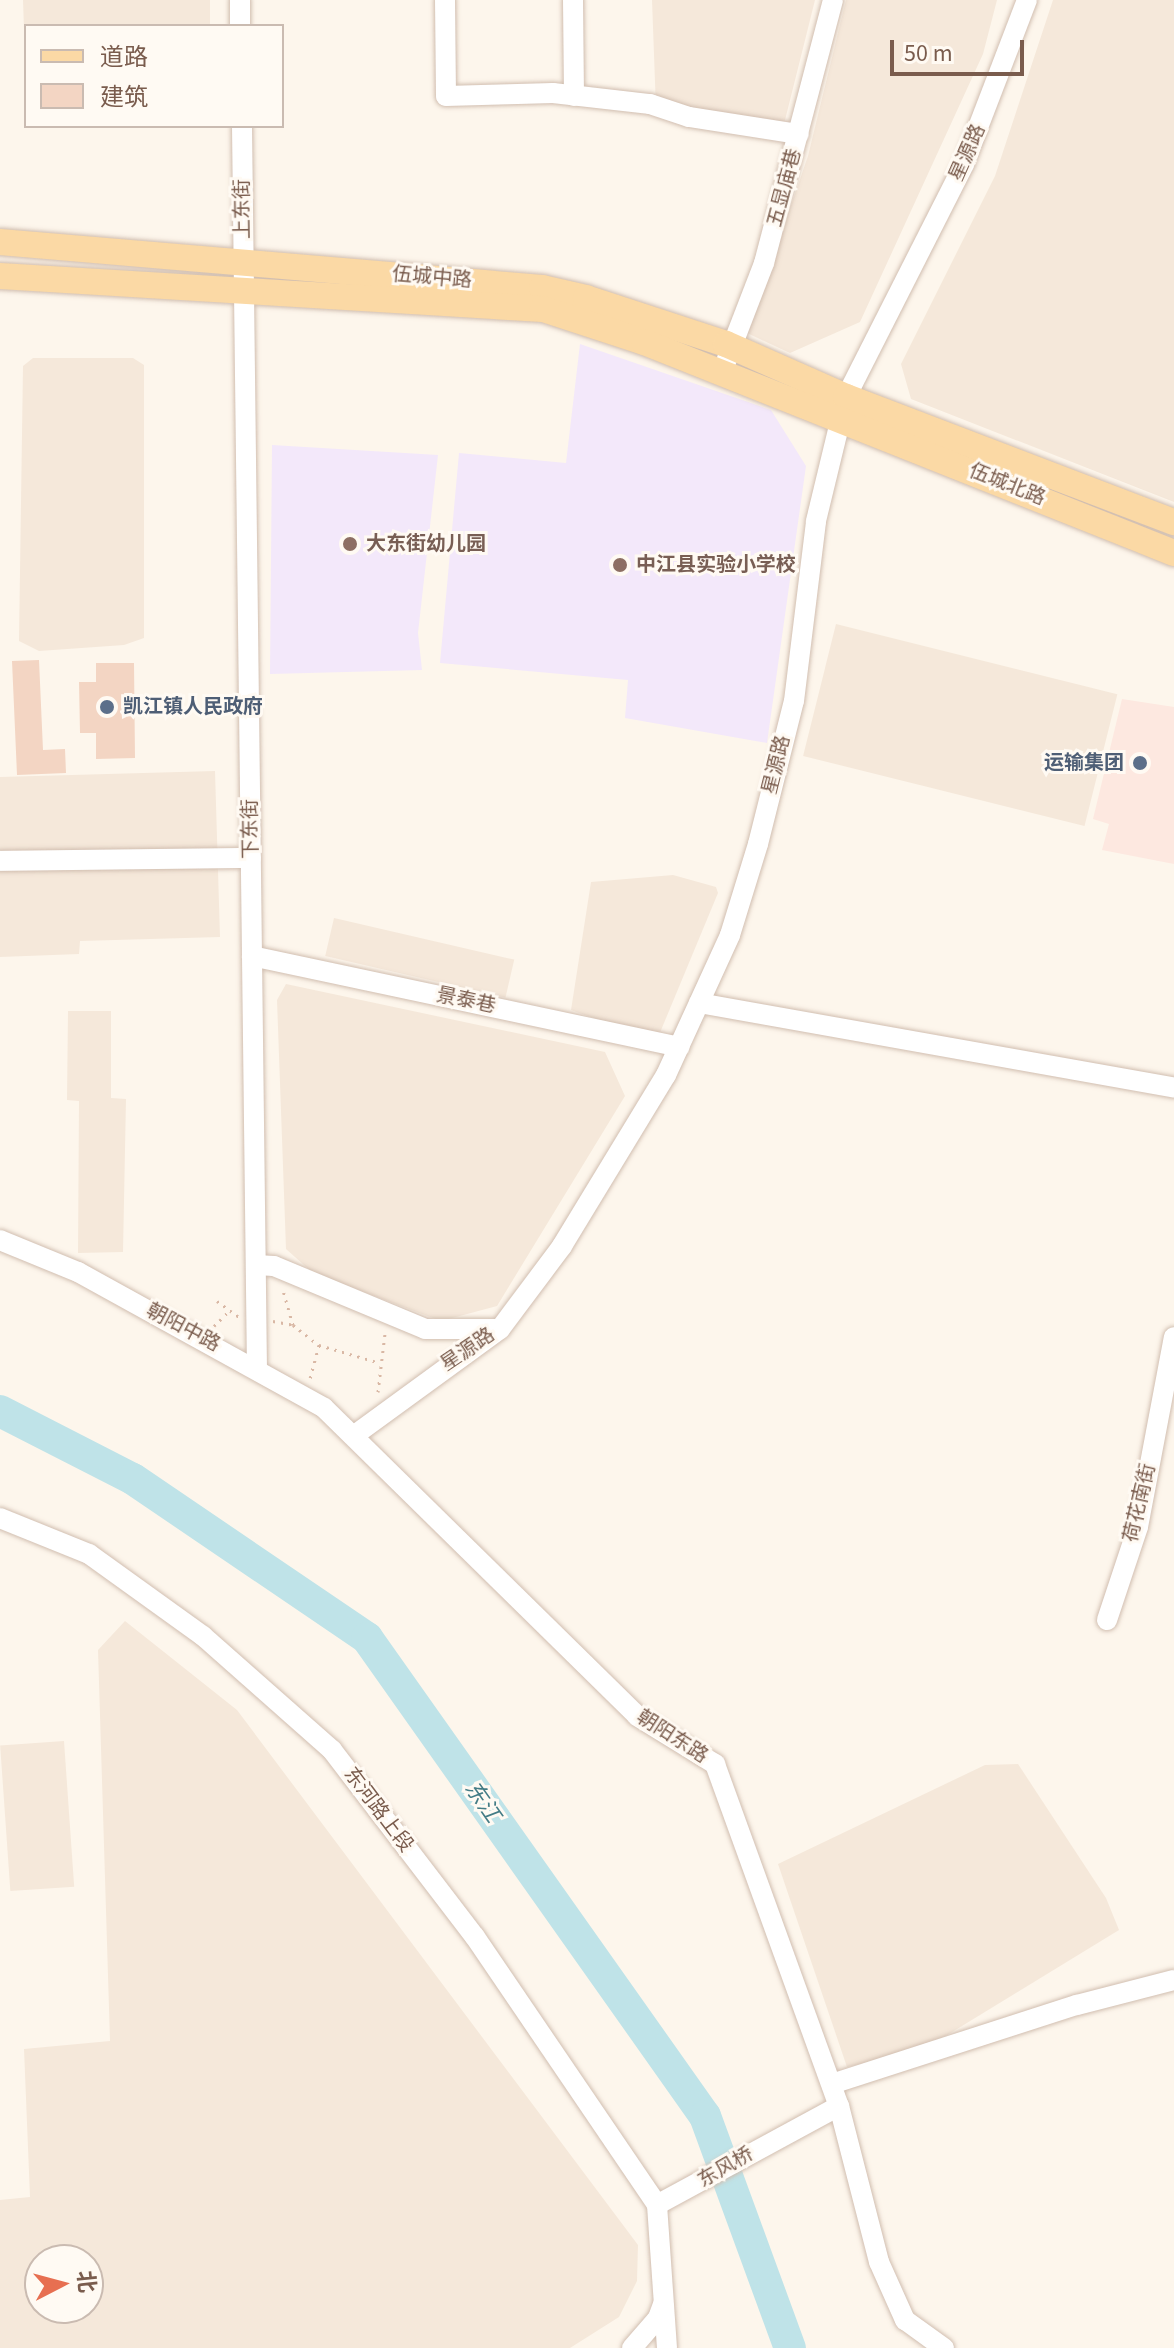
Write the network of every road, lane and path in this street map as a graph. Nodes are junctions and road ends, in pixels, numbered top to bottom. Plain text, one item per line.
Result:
1 (240, 0) edge
2 (445, 0) edge
3 (573, 0) edge
4 (833, 0) edge
5 (1027, 0) edge
6 (240, 24) edge
7 (574, 96) junction
8 (242, 128) edge
9 (799, 134) junction
10 (0, 242) edge
11 (244, 262) junction
12 (0, 276) edge
13 (244, 291) junction
14 (727, 360) junction
15 (843, 407) junction
16 (1174, 522) edge
17 (1174, 553) edge
18 (251, 858) junction
19 (0, 861) edge
20 (252, 956) junction
21 (699, 1003) junction
22 (679, 1047) junction
23 (1174, 1088) edge
24 (0, 1240) edge
25 (256, 1265) junction
26 (283, 1291) dead end
27 (217, 1301) dead end
28 (228, 1312) junction
29 (243, 1317) dead end
30 (269, 1320) dead end
31 (293, 1325) junction
32 (214, 1326) dead end
33 (386, 1329) dead end
34 (500, 1329) junction
35 (1174, 1337) edge
36 (319, 1345) junction
37 (379, 1362) junction
38 (257, 1367) junction
39 (307, 1385) dead end
40 (378, 1392) dead end
41 (356, 1434) junction
42 (0, 1518) edge
43 (1107, 1620) dead end
44 (1174, 1980) edge
45 (835, 2083) junction
46 (839, 2106) junction
47 (657, 2205) junction
48 (664, 2300) junction
49 (632, 2348) edge
50 (667, 2348) edge
51 (944, 2348) edge

1 - 6 street
2 - 7 street
3 - 7 street
4 - 9 street, 五显庙巷
5 - 15 street, 星源路
7 - 9 street
8 - 11 street, 上东街
9 - 14 street, 五显庙巷
10 - 11 main road, 伍城中路
11 - 13 street, 上东街
11 - 14 main road, 伍城中路
12 - 13 main road, 伍城中路
13 - 14 main road, 伍城中路
13 - 18 street, 下东街
14 - 15 main road, 伍城中路
15 - 16 main road, 伍城北路
15 - 17 main road, 伍城北路
15 - 21 street, 星源路
18 - 19 street
18 - 20 street, 下东街
20 - 22 street, 景泰巷
20 - 25 street, 下东街
21 - 22 street, 星源路
21 - 23 street
22 - 34 street, 星源路
24 - 38 street, 朝阳中路
25 - 34 street
25 - 38 street, 下东街
26 - 31 path
27 - 28 path
28 - 29 path
28 - 32 path
30 - 31 path
31 - 36 path
33 - 37 path
34 - 41 street, 星源路
35 - 43 street, 荷花南街
36 - 37 path
36 - 39 path
37 - 40 path
38 - 41 street, 朝阳中路
41 - 45 street, 朝阳东路
42 - 47 street, 东河路上段
44 - 45 street
45 - 46 street, 朝阳东路
46 - 47 street, 东风桥
46 - 51 street, 朝阳东路
47 - 48 street
48 - 49 street
48 - 50 street

